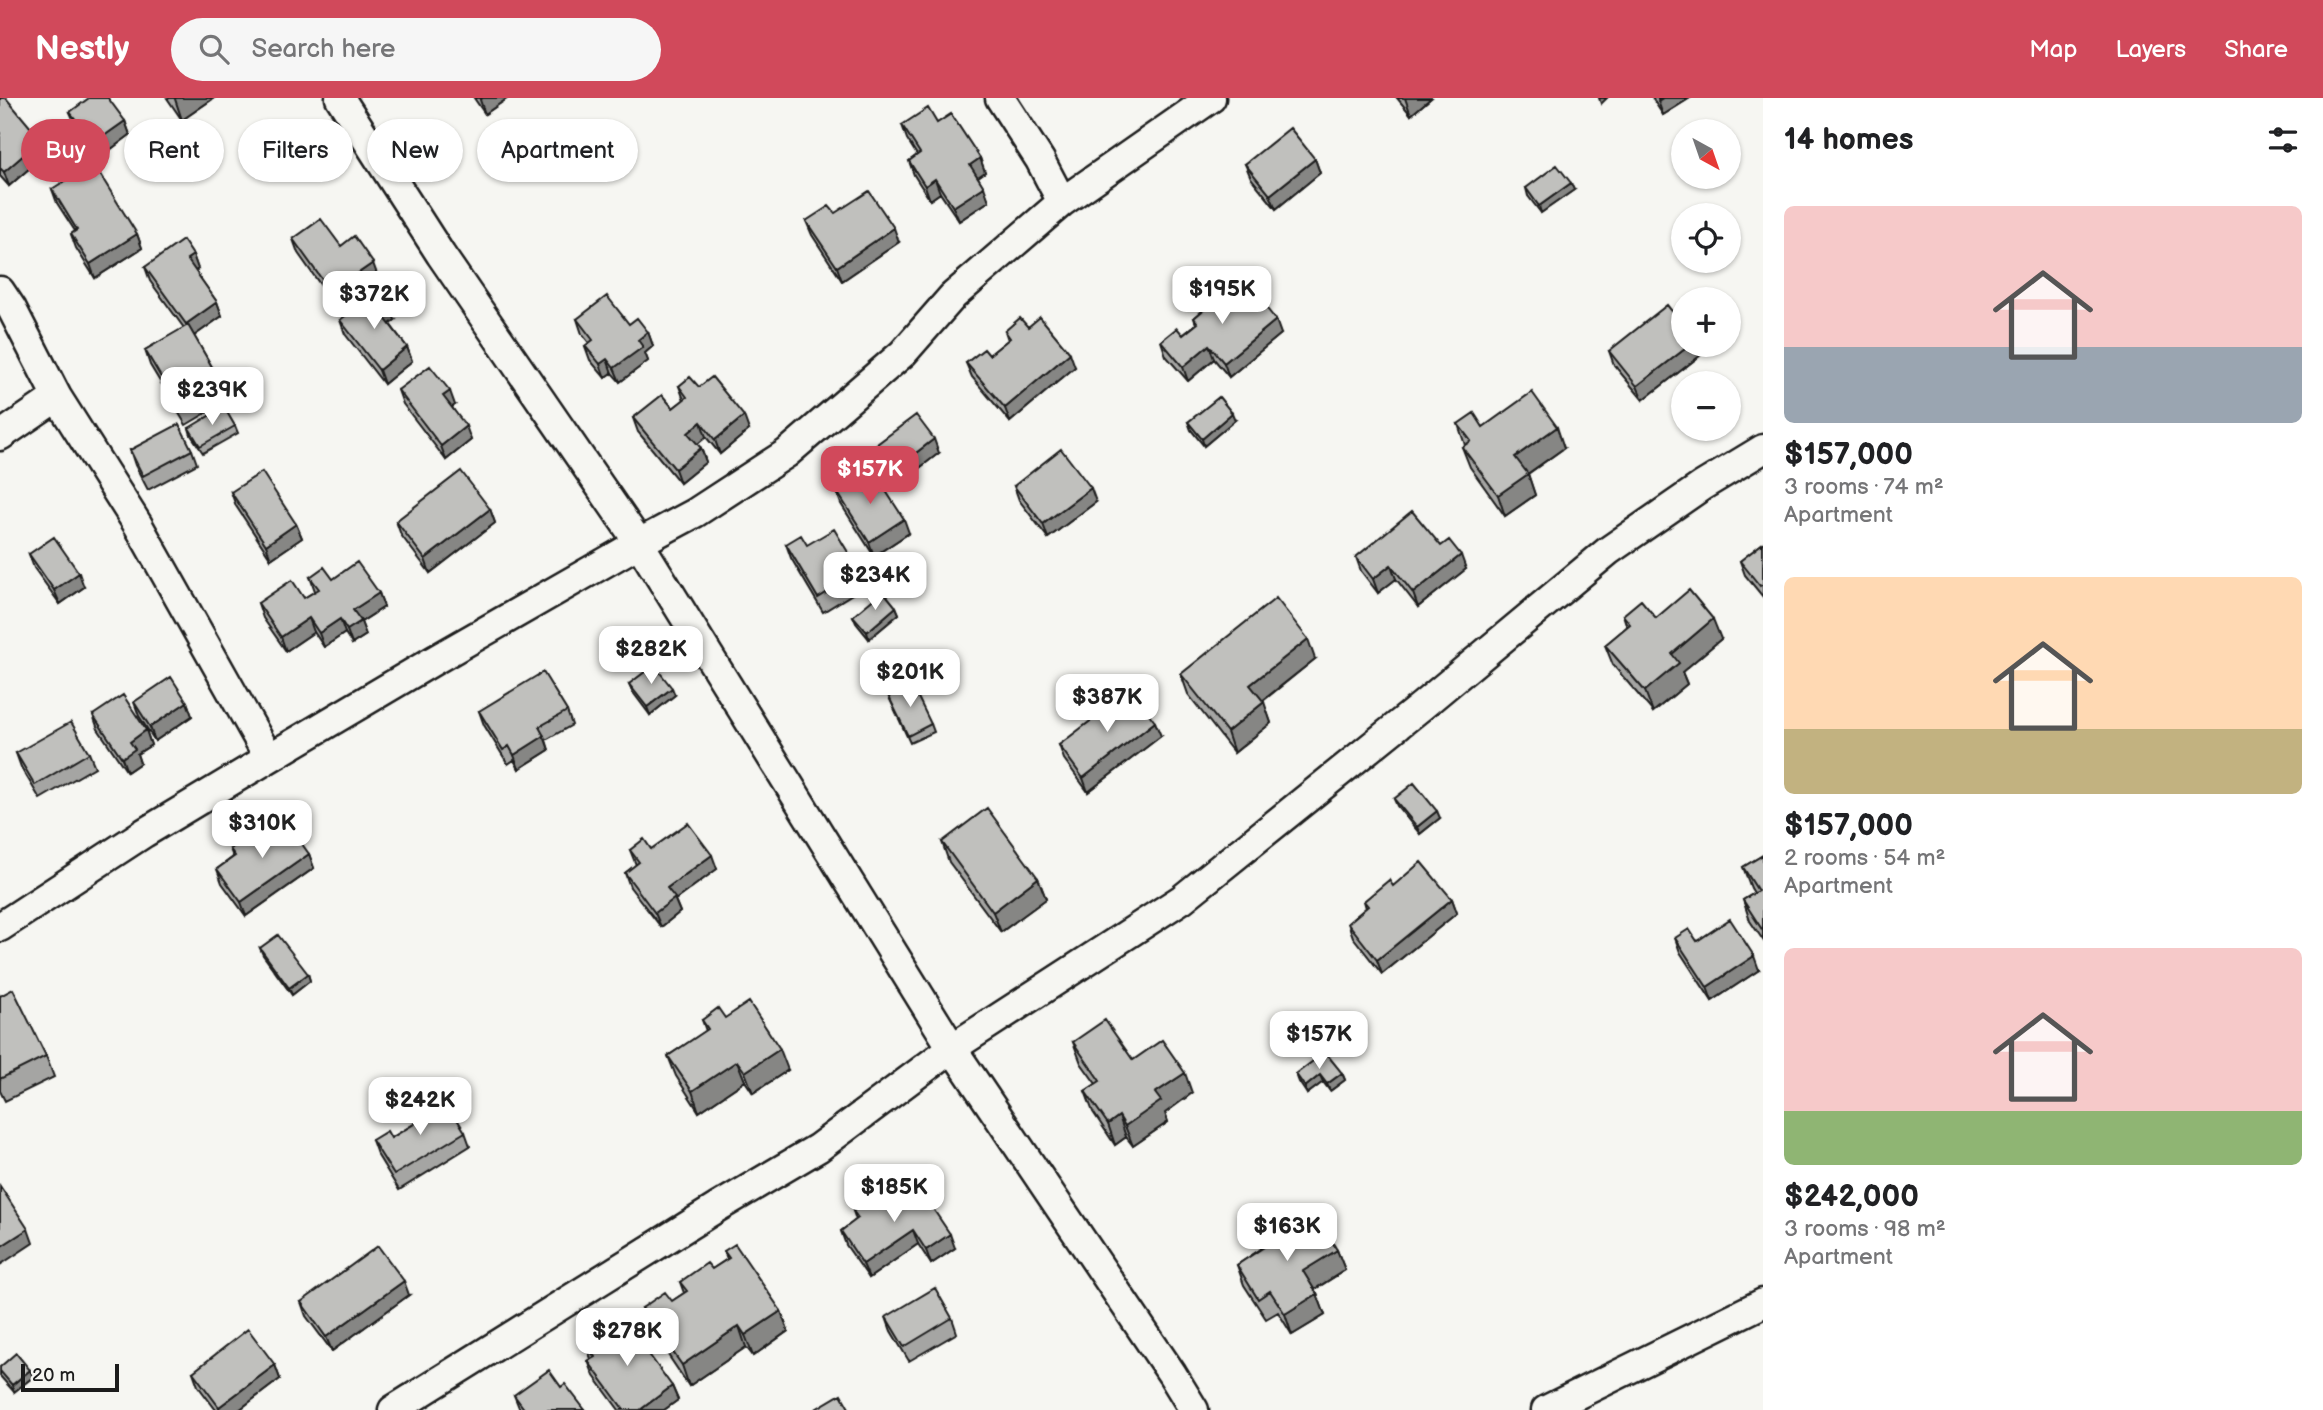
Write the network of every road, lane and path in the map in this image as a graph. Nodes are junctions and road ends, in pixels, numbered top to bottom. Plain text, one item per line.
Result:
1 (340, 98) edge
2 (1000, 98) edge
3 (1211, 98) edge
4 (1062, 202) junction
5 (0, 291) edge
6 (57, 397) junction
7 (0, 436) edge
8 (1763, 449) edge
9 (639, 543) junction
10 (269, 758) junction
11 (0, 927) edge
12 (952, 1048) junction
13 (1761, 1310) edge
14 (393, 1410) edge
15 (1194, 1410) edge
16 (1546, 1410) edge

1 - 9 street
2 - 4 street
3 - 4 street
4 - 9 street
5 - 6 street
6 - 7 street
6 - 10 street
8 - 12 street
9 - 10 street
9 - 12 street
10 - 11 street
12 - 14 street
12 - 15 street
13 - 16 street

